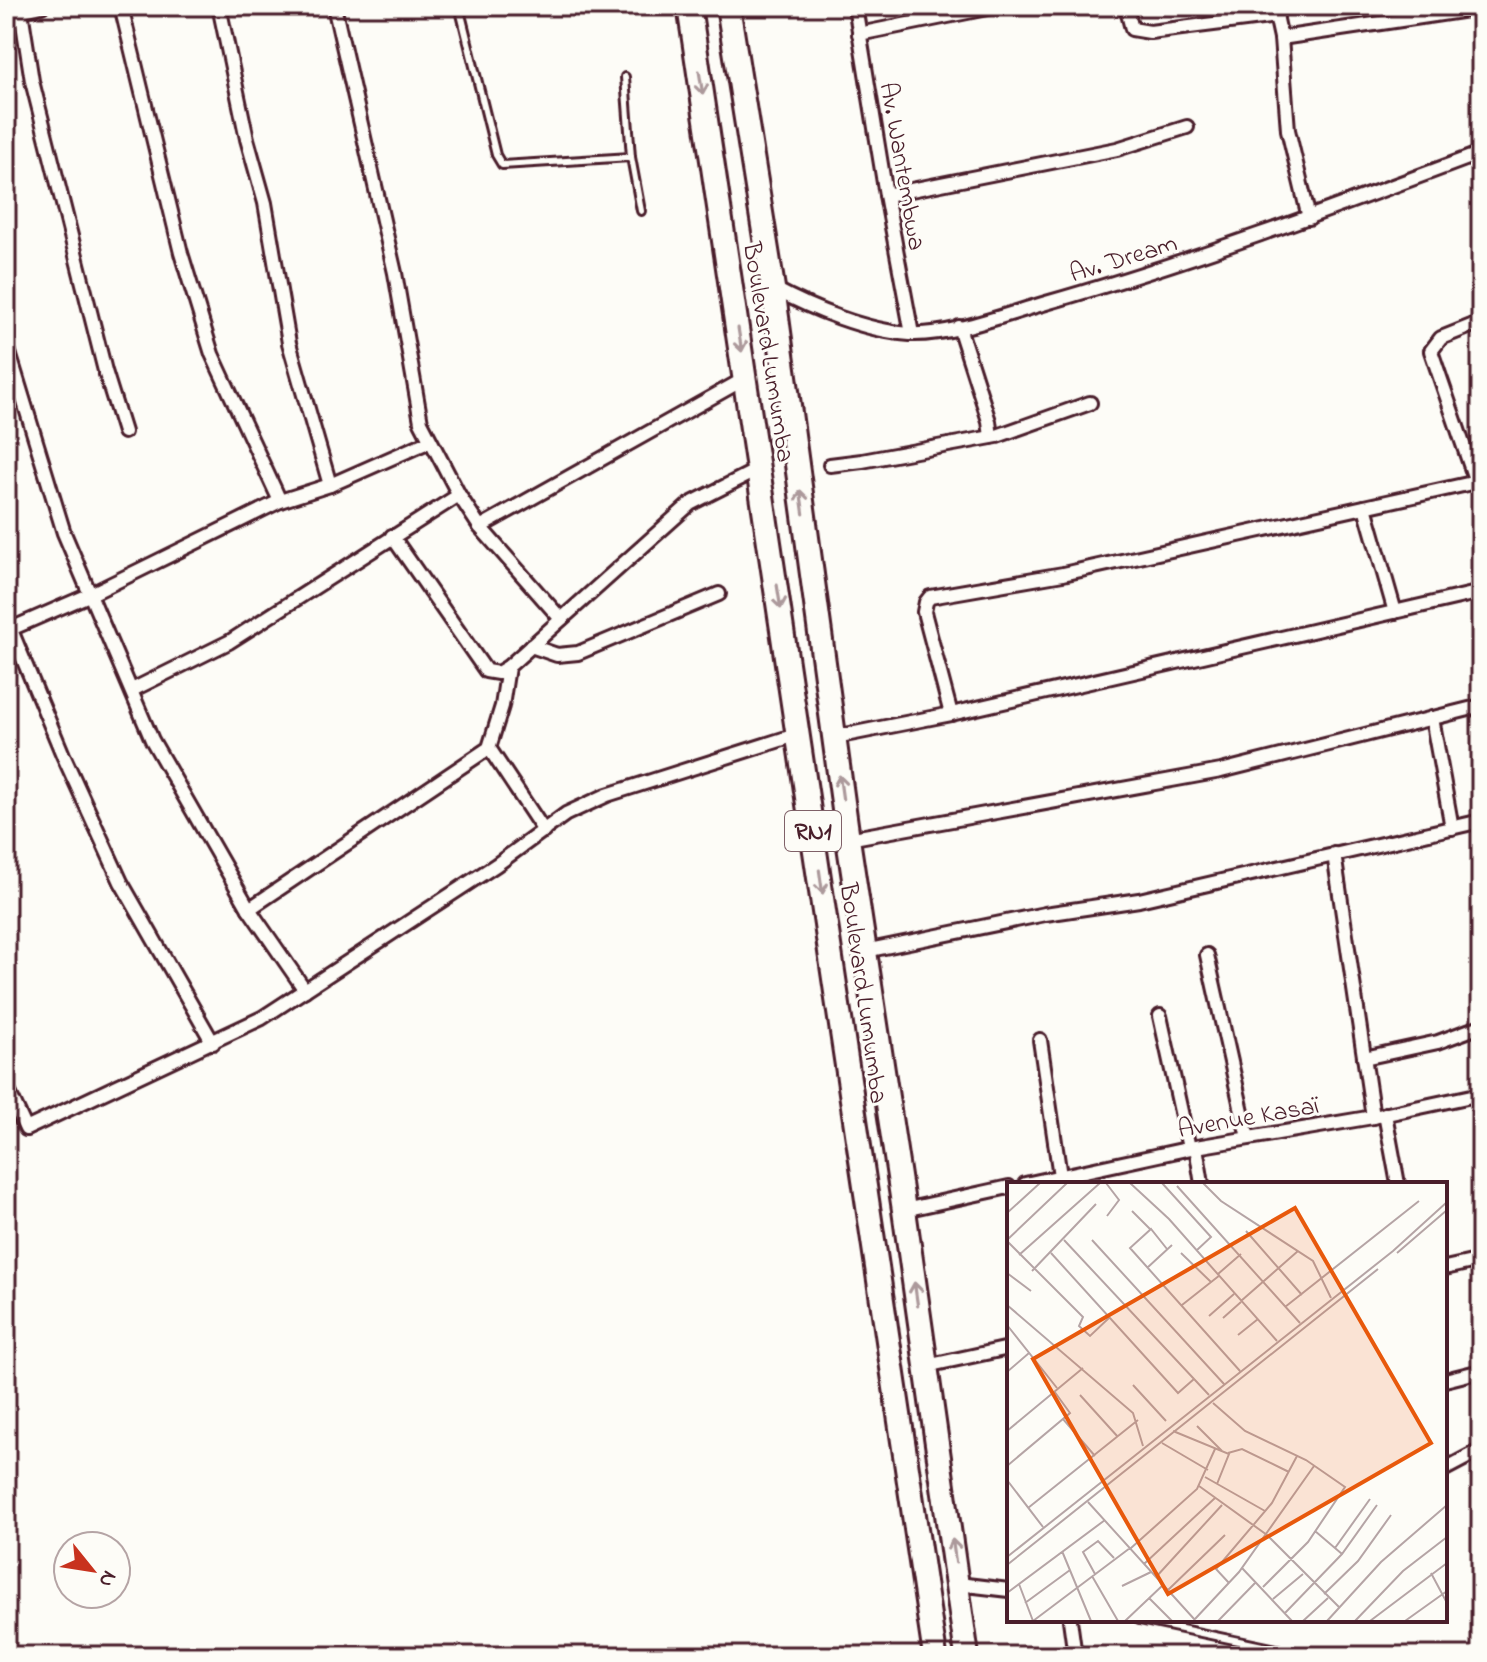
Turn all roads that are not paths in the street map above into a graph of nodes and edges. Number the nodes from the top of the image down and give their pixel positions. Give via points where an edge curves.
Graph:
1 (42, 6) edge
2 (121, 6) edge
3 (219, 6) edge
4 (334, 6) edge
5 (459, 6) edge
6 (689, 6) edge
7 (728, 6) edge
8 (855, 6) edge
9 (997, 6) edge
10 (1126, 6) edge
11 (1481, 8) edge
12 (21, 11) junction
13 (1276, 11) edge
14 (6, 14) edge
15 (859, 34) junction
16 (1281, 38) junction
17 (625, 77) dead end
18 (1187, 127) dead end
19 (1481, 153) edge
20 (631, 157) junction
21 (886, 195) junction
22 (641, 211) dead end
23 (1309, 218) junction
24 (773, 288) junction
25 (1481, 322) edge
26 (959, 327) junction
27 (912, 334) junction
28 (6, 343) edge
29 (746, 378) junction
30 (1090, 403) dead end
31 (124, 432) dead end
32 (991, 437) junction
33 (430, 441) junction
34 (830, 465) dead end
35 (759, 469) junction
36 (1478, 481) edge
37 (330, 485) junction
38 (459, 495) junction
39 (280, 501) junction
40 (1365, 507) junction
41 (480, 527) junction
42 (392, 536) junction
43 (1481, 592) edge
44 (719, 594) dead end
45 (89, 595) junction
46 (1395, 612) junction
47 (561, 619) junction
48 (8, 626) edge
49 (531, 646) junction
50 (508, 667) junction
51 (132, 690) junction
52 (1481, 706) edge
53 (951, 714) junction
54 (1432, 718) junction
55 (799, 734) junction
56 (835, 737) junction
57 (489, 748) junction
58 (1481, 821) edge
59 (1452, 828) junction
60 (544, 831) junction
61 (848, 839) junction
62 (1334, 854) junction
63 (249, 909) junction
64 (865, 951) junction
65 (1207, 955) dead end
66 (305, 990) junction
67 (1160, 1016) dead end
68 (1481, 1026) edge
69 (1040, 1040) dead end
70 (213, 1043) junction
71 (1364, 1058) junction
72 (6, 1086) edge
73 (1481, 1094) edge
74 (1379, 1116) junction
75 (1248, 1138) junction
76 (1192, 1148) junction
77 (1060, 1176) junction
78 (1034, 1182) edge
79 (1201, 1182) edge
80 (1397, 1182) edge
81 (1007, 1187) edge
82 (904, 1210) junction
83 (1481, 1260) edge
84 (1447, 1268) edge
85 (1007, 1348) edge
86 (926, 1366) junction
87 (1481, 1371) edge
88 (1447, 1380) edge
89 (1481, 1450) edge
90 (1447, 1468) edge
91 (958, 1584) junction
92 (1007, 1590) edge
93 (1070, 1622) edge
94 (1148, 1622) edge
95 (935, 1656) edge
96 (967, 1656) edge
97 (1075, 1656) edge
98 (1310, 1656) edge

1 - 12 street
2 - 39 street via 208,342
3 - 37 street via 265,203 289,343
4 - 33 street via 395,273 417,409
5 - 20 lane via 502,165
6 -> 29 highway, Boulevard Lumumba / RN1
7 - 24 highway, Boulevard Lumumba / RN1
8 - 15 street, Av. Wantembwa
9 - 15 street
10 - 13 street via 1132,29 1150,32
11 - 16 street
12 - 14 street
12 - 31 street via 39,112
13 - 16 street
15 - 21 street, Av. Wantembwa
16 - 23 street via 1288,130
17 - 20 lane
18 - 21 street via 1117,149
19 - 23 street, Av. Dream
20 - 22 lane
21 - 27 street, Av. Wantembwa
23 - 26 street, Av. Dream via 1145,275
24 - 27 street, Av. Dream via 823,311
56 -> 24 highway, Boulevard Lumumba / RN1
25 - 36 street via 1441,338 1431,351
26 - 27 street, Av. Dream
26 - 32 street
28 - 45 street via 64,533
29 - 35 highway, Boulevard Lumumba / RN1
29 - 41 street
30 - 32 street
32 - 34 street
33 - 37 street
33 - 38 street
35 - 47 street via 690,504
35 -> 55 highway, Boulevard Lumumba / RN1
36 - 40 street
37 - 39 street
38 - 41 street
38 - 42 street
39 - 45 street
40 - 46 street
40 - 53 street via 1063,574 930,597 924,612
41 - 47 street
42 - 50 street via 486,671 498,673
42 - 51 street via 229,642
43 - 46 street
44 - 49 street via 578,653 557,655
45 - 48 street
45 - 51 street
46 - 53 street
47 - 49 street
48 - 70 street via 121,882
49 - 50 street
50 - 57 street
51 - 63 street via 158,752
52 - 54 street
53 - 56 street
54 - 59 street
54 - 61 street via 1221,771
55 - 60 street via 607,795
55 -> 95 highway, Boulevard Lumumba / RN1
61 -> 56 highway, Boulevard Lumumba / RN1
57 - 60 street
57 - 63 street
58 - 59 street
59 - 62 street
60 - 66 street
61 - 64 highway, Boulevard Lumumba / RN1
62 - 64 street via 1139,900
62 - 71 street
63 - 66 street
64 - 82 highway, Boulevard Lumumba / RN1
65 - 75 street
66 - 70 street
67 - 76 street
68 - 71 street via 1438,1042
69 - 77 street
70 - 72 street via 26,1129
71 - 74 street
73 - 74 street, Avenue Kasaï
74 - 75 street, Avenue Kasaï
74 - 80 street
75 - 76 street, Avenue Kasaï
76 - 77 street, Avenue Kasaï
76 - 79 street
77 - 78 street, Avenue Kasaï
81 - 82 street
86 -> 82 highway, Boulevard Lumumba / RN1
83 - 84 street
85 - 86 street
91 -> 86 highway, Boulevard Lumumba / RN1
87 - 88 street
89 - 90 street
91 - 92 street
91 - 96 highway, Boulevard Lumumba / RN1
93 - 97 street
94 - 98 lane

